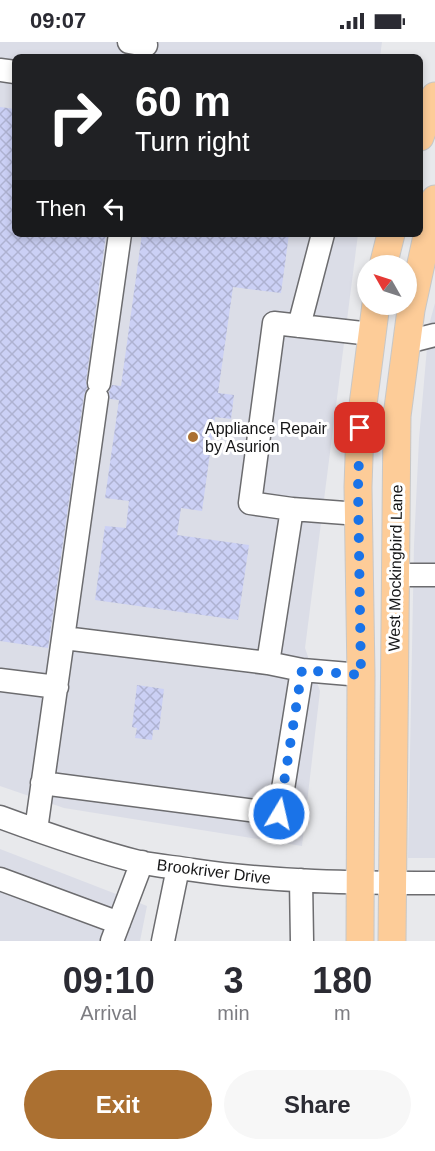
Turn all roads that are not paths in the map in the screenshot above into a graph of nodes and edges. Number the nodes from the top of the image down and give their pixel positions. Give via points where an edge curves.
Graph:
1 (435, 96) edge
2 (423, 128) edge
3 (435, 199) edge
4 (120, 237) edge
5 (322, 237) edge
6 (390, 237) edge
7 (386, 255) edge
8 (429, 266) edge
9 (374, 315) edge
10 (299, 326) junction
11 (371, 334) junction
12 (435, 335) edge
13 (407, 342) junction
14 (292, 509) junction
15 (359, 514) junction
16 (395, 575) junction
17 (435, 575) edge
18 (64, 638) junction
19 (268, 663) junction
20 (302, 670) junction
21 (361, 675) junction
22 (0, 680) edge
23 (57, 687) junction
24 (42, 783) junction
25 (0, 817) edge
26 (36, 830) junction
27 (142, 862) junction
28 (178, 868) junction
29 (0, 879) edge
30 (301, 880) junction
31 (360, 882) junction
32 (392, 883) junction
33 (435, 883) edge
34 (116, 932) edge
35 (163, 941) edge
36 (302, 941) edge
37 (360, 941) edge
38 (392, 941) edge

1 - 2 main road
3 - 8 main road, West Mockingbird Lane
4 - 18 street
5 - 10 street
6 - 7 main road
8 - 13 main road, West Mockingbird Lane via 411,310
9 - 11 main road, West Mockingbird Lane
10 - 11 street
10 - 14 street via 274,323 250,503
11 - 15 main road, West Mockingbird Lane via 360,428
12 - 13 street
13 - 16 main road, West Mockingbird Lane via 397,416
14 - 15 street
14 - 19 street
15 - 21 main road, West Mockingbird Lane
16 - 17 street
16 - 32 main road, West Mockingbird Lane
18 - 19 street
18 - 23 street
19 - 20 street
20 - 21 street
20 - 24 street via 279,814
21 - 31 main road, West Mockingbird Lane
22 - 23 street
23 - 24 street
24 - 26 street
25 - 26 street, Brookriver Drive
26 - 27 street, Brookriver Drive
27 - 28 street, Brookriver Drive
27 - 34 street
28 - 30 street, Brookriver Drive
28 - 35 street
29 - 34 street
30 - 31 street, Brookriver Drive
30 - 36 street
31 - 32 street, Brookriver Drive
31 - 37 main road, West Mockingbird Lane
32 - 33 street, Brookriver Drive
32 - 38 main road, West Mockingbird Lane

